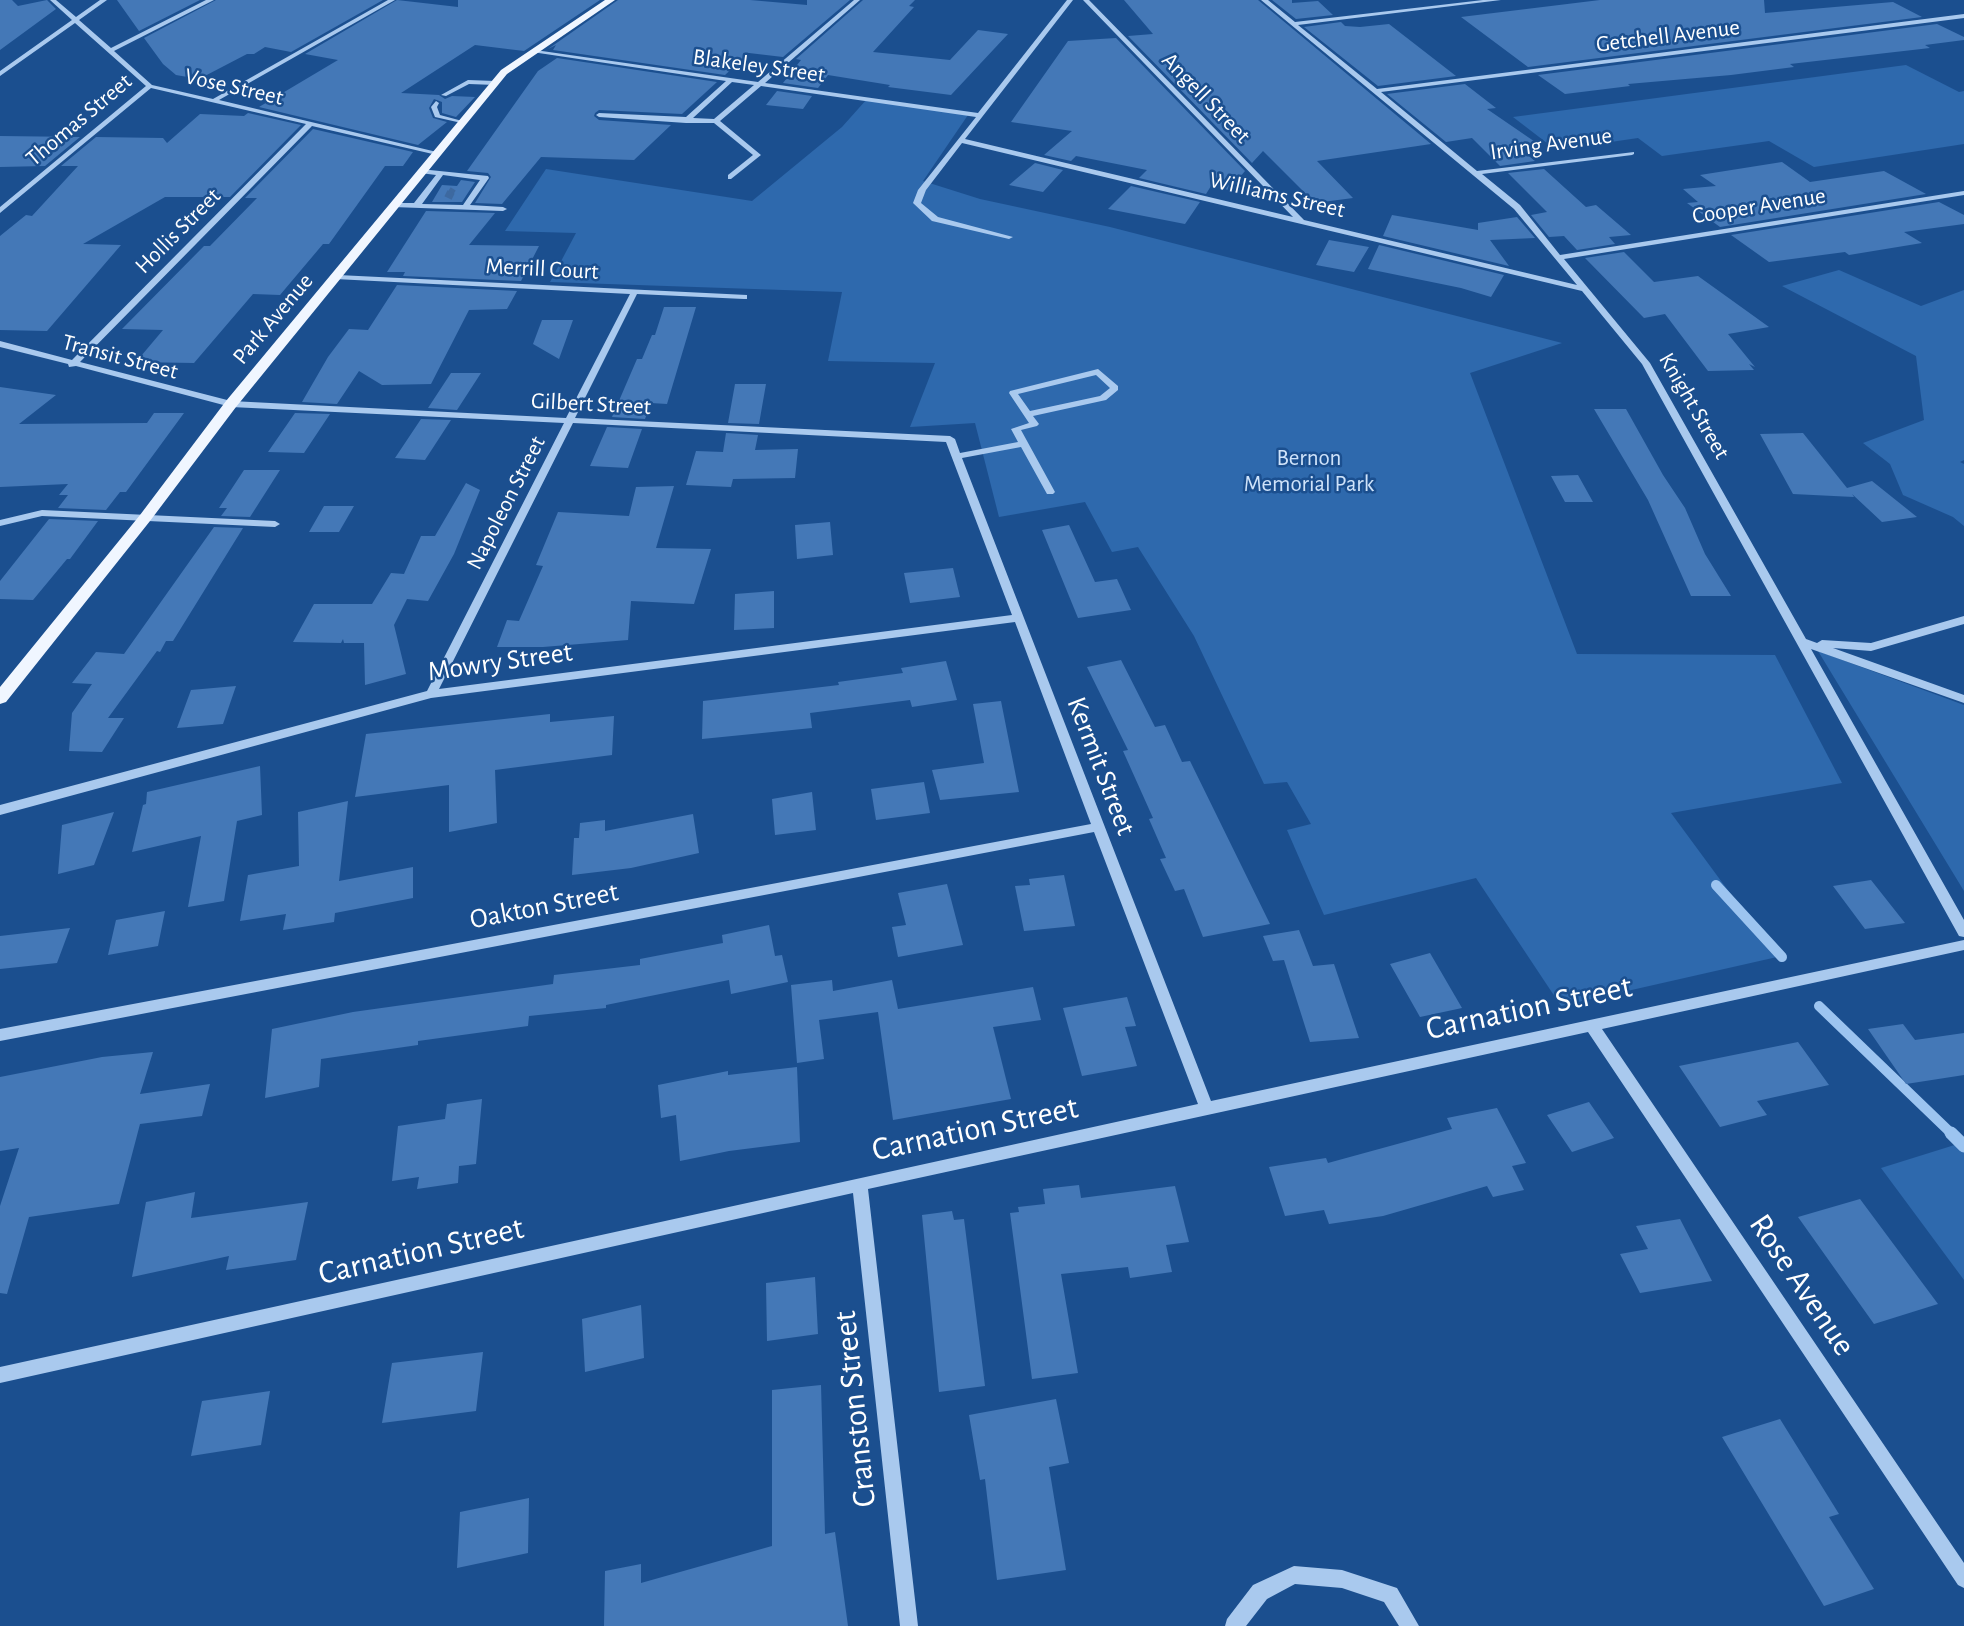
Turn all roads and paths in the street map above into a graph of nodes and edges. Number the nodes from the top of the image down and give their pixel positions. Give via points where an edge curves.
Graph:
1 (53, 0) edge
2 (104, 0) edge
3 (211, 0) edge
4 (391, 0) edge
5 (611, 0) edge
6 (858, 0) edge
7 (1070, 0) edge
8 (1087, 0) edge
9 (1264, 0) edge
10 (1497, 0) edge
11 (1964, 16) edge
12 (74, 21) junction
13 (1293, 24) junction
14 (111, 50) junction
15 (535, 52) junction
16 (0, 74) edge
17 (732, 79) junction
18 (495, 83) junction
19 (763, 83) junction
20 (150, 86) junction
21 (1376, 91) junction
22 (444, 95) dead end
23 (215, 100) junction
24 (436, 103) dead end
25 (599, 115) dead end
26 (978, 115) junction
27 (686, 121) junction
28 (716, 121) junction
29 (311, 123) junction
30 (464, 123) junction
31 (960, 140) junction
32 (437, 153) junction
33 (1632, 153) dead end
34 (423, 171) junction
35 (441, 173) junction
36 (1476, 173) junction
37 (462, 175) junction
38 (731, 177) dead end
39 (455, 186) tunnel mouth
40 (1964, 193) edge
41 (448, 198) tunnel mouth
42 (396, 205) junction
43 (416, 205) junction
44 (442, 206) junction
45 (465, 207) junction
46 (503, 209) dead end
47 (0, 211) edge
48 (1300, 220) junction
49 (1009, 237) dead end
50 (1560, 257) junction
51 (338, 277) junction
52 (1585, 289) junction
53 (634, 293) junction
54 (744, 297) dead end
55 (0, 344) edge
56 (72, 365) junction
57 (231, 404) junction
58 (1028, 414) junction
59 (568, 423) junction
60 (950, 439) joint
61 (1024, 444) junction
62 (957, 456) junction
63 (1050, 492) dead end
64 (145, 517) junction
65 (0, 523) edge
66 (275, 524) dead end
67 (1018, 618) junction
68 (1964, 620) edge
69 (1804, 642) junction
70 (431, 694) junction
71 (0, 698) edge
72 (1964, 699) edge
73 (0, 810) edge
74 (1098, 827) junction
75 (1964, 932) edge
76 (1964, 945) edge
77 (1591, 1025) junction
78 (0, 1034) edge
79 (1207, 1110) junction
80 (860, 1185) junction
81 (0, 1375) edge
82 (1964, 1579) edge
83 (909, 1626) edge
84 (1234, 1626) edge
85 (1410, 1626) edge

1 - 12 street, Vose Street
2 - 12 street
3 - 14 street
4 - 23 street
5 - 15 main road, Park Avenue
6 - 19 street
7 - 26 street
8 - 48 street, Angell Street
9 - 13 street, Knight Street
10 - 13 street
11 - 21 street, Getchell Avenue
12 - 14 street, Vose Street
12 - 16 street
13 - 21 street, Knight Street
14 - 20 street, Vose Street
15 - 17 street, Blakeley Street
15 - 18 main road, Park Avenue
17 - 19 street, Blakeley Street
17 - 27 street
18 - 22 street via 468,82
18 - 30 main road, Park Avenue
19 - 26 street, Blakeley Street
19 - 28 street
20 - 23 street, Vose Street
20 - 47 street, Thomas Street
21 - 36 street, Knight Street
23 - 29 street, Vose Street
24 - 30 street via 437,116
25 - 27 street
26 - 31 street
27 - 28 street
28 - 38 street via 757,156
29 - 32 street, Vose Street
29 - 56 street, Hollis Street
30 - 32 main road, Park Avenue
31 - 48 street, Williams Street
31 - 49 street via 917,203 935,219
32 - 34 main road, Park Avenue
33 - 36 street, Irving Avenue
34 - 35 street
34 - 42 main road, Park Avenue
35 - 37 street
35 - 43 street
36 - 50 street, Knight Street via 1517,208
37 - 39 street
37 - 45 street via 485,178
40 - 50 street, Cooper Avenue
41 - 44 street
42 - 43 street
42 - 51 main road, Park Avenue
43 - 44 street
44 - 45 street
45 - 46 street
48 - 52 street, Williams Street
50 - 52 street, Knight Street
51 - 53 street, Merrill Court
51 - 57 main road, Park Avenue
52 - 69 street, Knight Street via 1646,363
53 - 54 street, Merrill Court
53 - 59 street, Napoleon Street
55 - 56 street, Transit Street
56 - 57 street, Transit Street
57 - 59 street, Gilbert Street
57 - 64 main road, Park Avenue
58 - 58 street via 1013,393 1098,372 1115,388 1103,398
58 - 61 street via 1034,424 1016,429
59 - 60 street, Gilbert Street
59 - 70 street, Napoleon Street
60 - 62 street, Kermit Street
61 - 62 street
61 - 63 street
62 - 67 street, Kermit Street
64 - 65 street via 42,513
64 - 66 street
64 - 71 main road, Park Avenue
67 - 70 street, Mowry Street
67 - 74 street, Kermit Street
68 - 69 street via 1871,647
69 - 72 street
69 - 75 street, Knight Street
70 - 73 street, Mowry Street
74 - 78 street, Oakton Street
74 - 79 street, Kermit Street
76 - 77 street, Carnation Street
77 - 79 street, Carnation Street
77 - 82 street, Rose Avenue
79 - 80 street, Carnation Street
80 - 81 street, Carnation Street
80 - 83 street, Cranston Street
84 - 85 street via 1260,1592 1294,1575 1342,1579 1390,1595

